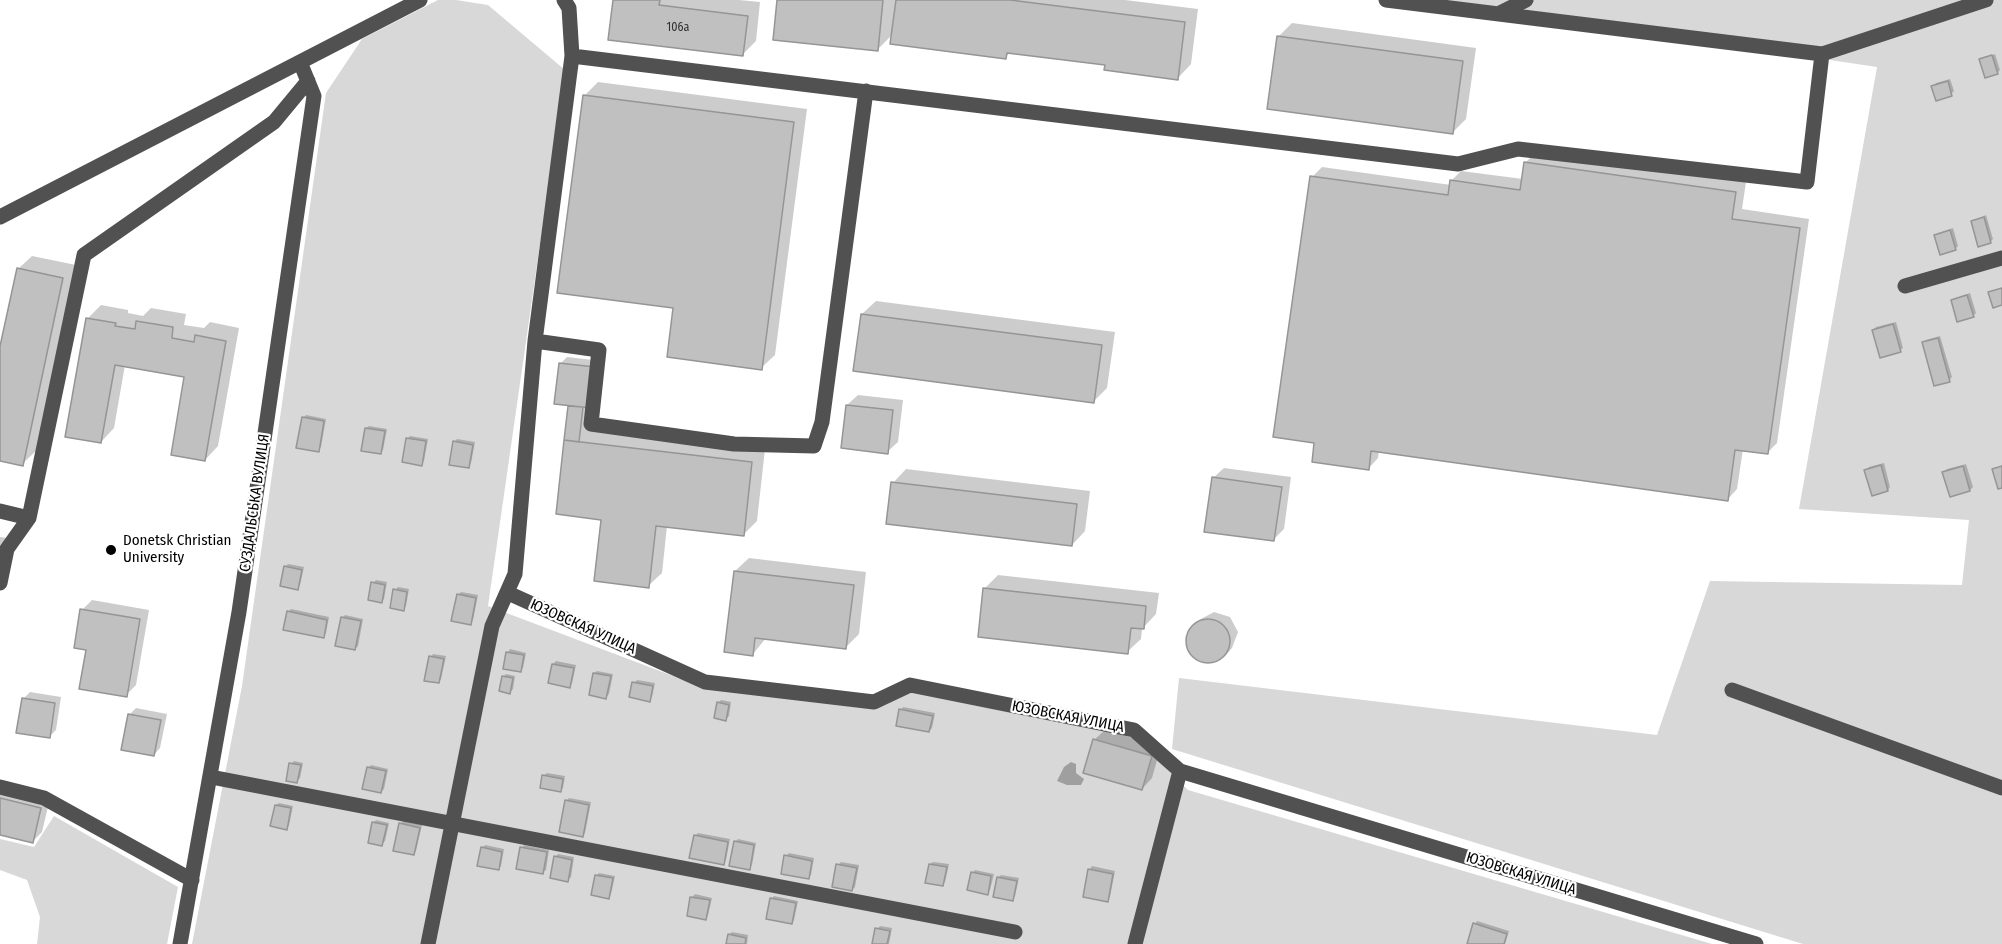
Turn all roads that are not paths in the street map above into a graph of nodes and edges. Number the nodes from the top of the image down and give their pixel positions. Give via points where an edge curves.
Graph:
1 (420, 0) edge
2 (564, 0) edge
3 (1386, 0) edge
4 (1526, 0) edge
5 (1986, 0) edge
6 (1498, 14) junction
7 (1822, 54) junction
8 (572, 56) junction
9 (300, 62) junction
10 (308, 81) junction
11 (866, 91) junction
12 (0, 217) edge
13 (2002, 258) edge
14 (1905, 286) dead end
15 (535, 341) junction
16 (0, 511) edge
17 (29, 518) junction
18 (0, 583) edge
19 (508, 593) junction
20 (1732, 690) dead end
21 (1180, 771) junction
22 (211, 777) junction
23 (0, 787) edge
24 (2002, 788) edge
25 (452, 824) junction
26 (192, 880) junction
27 (1015, 932) dead end
28 (180, 944) edge
29 (428, 944) edge
30 (1135, 944) edge
31 (1753, 944) edge

1 - 9 street
2 - 8 street via 569,8
3 - 6 street
4 - 6 street
5 - 7 street
6 - 7 street
7 - 11 street via 1807,182 1518,150 1458,165
8 - 11 street
8 - 15 street
9 - 10 street, СУЗДАЛЬСЬКА ВУЛИЦЯ
9 - 12 street
10 - 17 street via 274,123 84,255
10 - 22 street, СУЗДАЛЬСЬКА ВУЛИЦЯ via 314,96 239,612
11 - 15 street via 822,422 814,446 734,444 591,424 599,350
13 - 14 street
15 - 19 street via 515,574
16 - 17 street
17 - 18 street via 7,549
19 - 21 street, ЮЗОВСКАЯ УЛИЦА via 705,682 874,702 910,685 1134,730
19 - 25 street via 492,626
20 - 24 street
21 - 30 street
21 - 31 street, ЮЗОВСКАЯ УЛИЦА
22 - 25 street
22 - 26 street, СУЗДАЛЬСЬКА ВУЛИЦЯ
23 - 26 street via 45,798
25 - 27 street
25 - 29 street
26 - 28 street, СУЗДАЛЬСЬКА ВУЛИЦЯ

